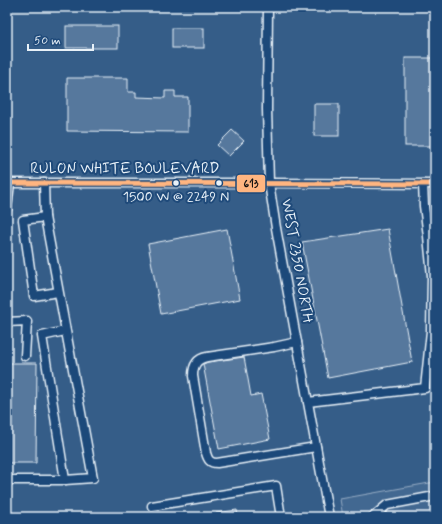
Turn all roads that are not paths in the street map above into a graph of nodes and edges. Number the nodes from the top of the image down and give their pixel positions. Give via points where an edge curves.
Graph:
1 (268, 7) edge
2 (9, 183) edge
3 (44, 183) junction
4 (269, 183) junction
5 (423, 184) junction
6 (435, 184) edge
7 (7, 209) edge
8 (45, 217) junction
9 (432, 236) edge
10 (58, 292) junction
11 (7, 322) edge
12 (65, 331) junction
13 (297, 342) junction
14 (25, 356) dead end
15 (308, 402) junction
16 (316, 447) junction
17 (7, 480) edge
18 (65, 480) junction
19 (435, 496) edge
20 (152, 506) dead end
21 (281, 517) edge
22 (329, 517) edge
23 (373, 517) edge

1 - 4 street, WEST 2350 NORTH
2 - 3 street, RULON WHITE BOULEVARD
2 - 7 street
3 - 4 street, RULON WHITE BOULEVARD
3 - 8 street
4 - 5 street, RULON WHITE BOULEVARD
4 - 13 street, WEST 2350 NORTH
5 - 6 street, RULON WHITE BOULEVARD
5 - 9 street via 424,206
8 - 10 street
8 - 10 street via 23,220 34,296
9 - 15 street via 431,331 425,388
10 - 12 street
11 - 14 street via 27,322
12 - 18 street via 42,336
12 - 18 street via 93,478
13 - 15 street, WEST 2350 NORTH
13 - 16 street via 207,356 198,360 193,376 206,453 209,461 218,463
15 - 16 street, WEST 2350 NORTH
16 - 22 street, WEST 2350 NORTH
17 - 18 street
19 - 23 street via 387,505
20 - 21 street via 276,486

